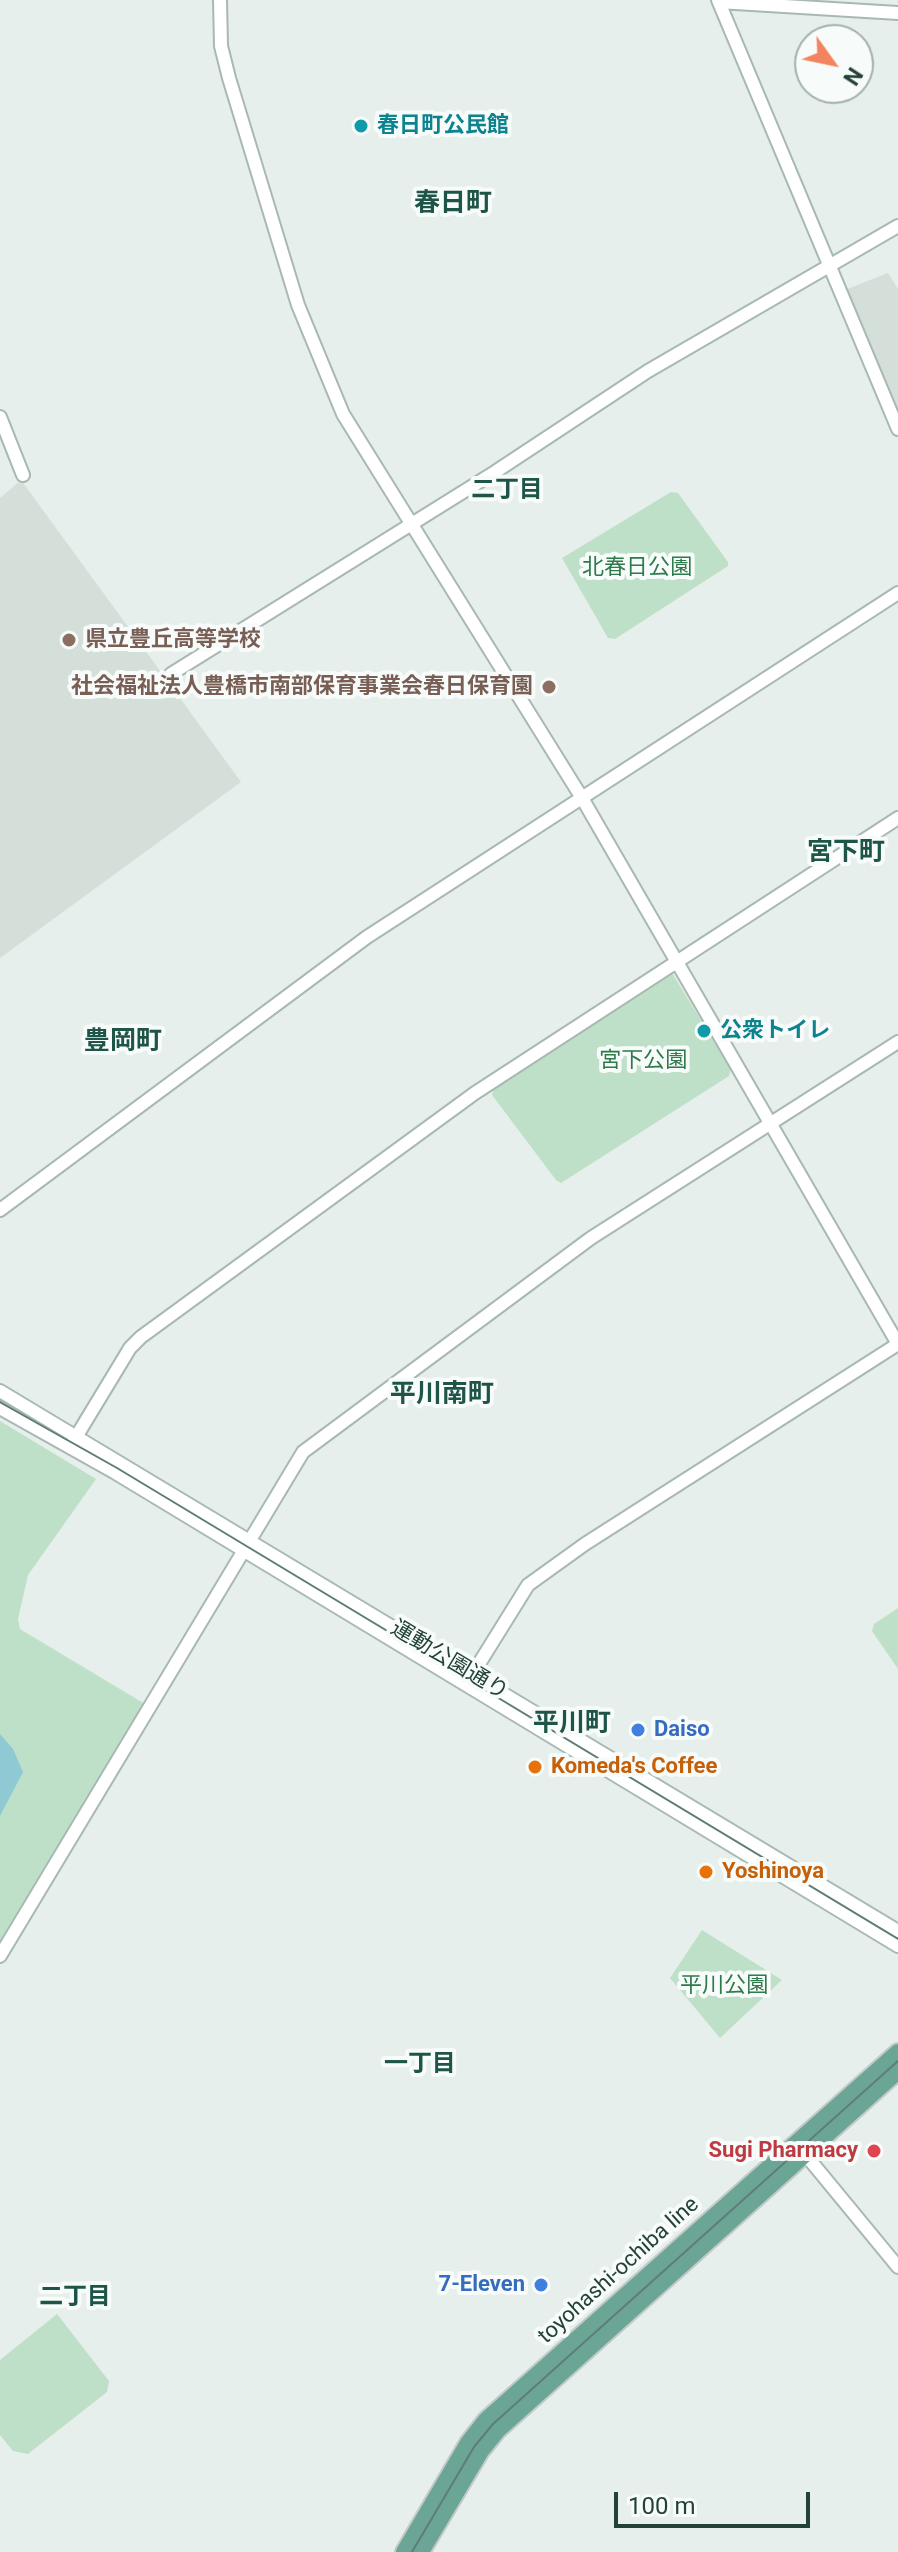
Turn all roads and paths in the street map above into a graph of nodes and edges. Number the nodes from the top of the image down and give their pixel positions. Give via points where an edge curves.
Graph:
1 (220, 0) edge
2 (718, 1) edge
3 (898, 13) edge
4 (898, 226) edge
5 (829, 266) junction
6 (0, 417) edge
7 (898, 429) edge
8 (23, 475) dead end
9 (411, 523) junction
10 (898, 593) edge
11 (171, 674) dead end
12 (582, 798) junction
13 (898, 818) edge
14 (676, 961) junction
15 (898, 1042) edge
16 (770, 1123) junction
17 (0, 1210) edge
18 (898, 1344) edge
19 (0, 1391) edge
20 (0, 1408) edge
21 (73, 1442) junction
22 (246, 1546) junction
23 (472, 1675) junction
24 (898, 1931) edge
25 (898, 1946) edge
26 (0, 1956) edge
27 (898, 2052) edge
28 (898, 2071) edge
29 (800, 2148) junction
30 (898, 2267) edge
31 (404, 2552) edge
32 (421, 2552) edge

1 - 9 street via 221,46 229,78 298,305 343,414
2 - 3 street
2 - 5 street
4 - 5 street
5 - 7 street
5 - 9 street via 648,371
6 - 8 street
9 - 11 street
9 - 12 street
10 - 12 street
12 - 14 street
12 - 17 street via 367,937
13 - 14 street
14 - 16 street
14 - 21 street via 475,1093 141,1337
15 - 16 street
16 - 18 street
16 - 22 street via 591,1238 303,1452
18 - 23 street via 528,1585
19 - 21 street, 運動公園通り
20 - 21 street, 運動公園通り
21 - 22 street, 運動公園通り
22 - 23 street, 運動公園通り
22 - 25 street, 運動公園通り
22 - 26 street
23 - 24 street, 運動公園通り
27 - 29 main road, toyohashi-ochiba line
28 - 29 main road, toyohashi-ochiba line
29 - 30 street
29 - 31 main road, toyohashi-ochiba line via 486,2420
29 - 32 main road, toyohashi-ochiba line via 498,2430

